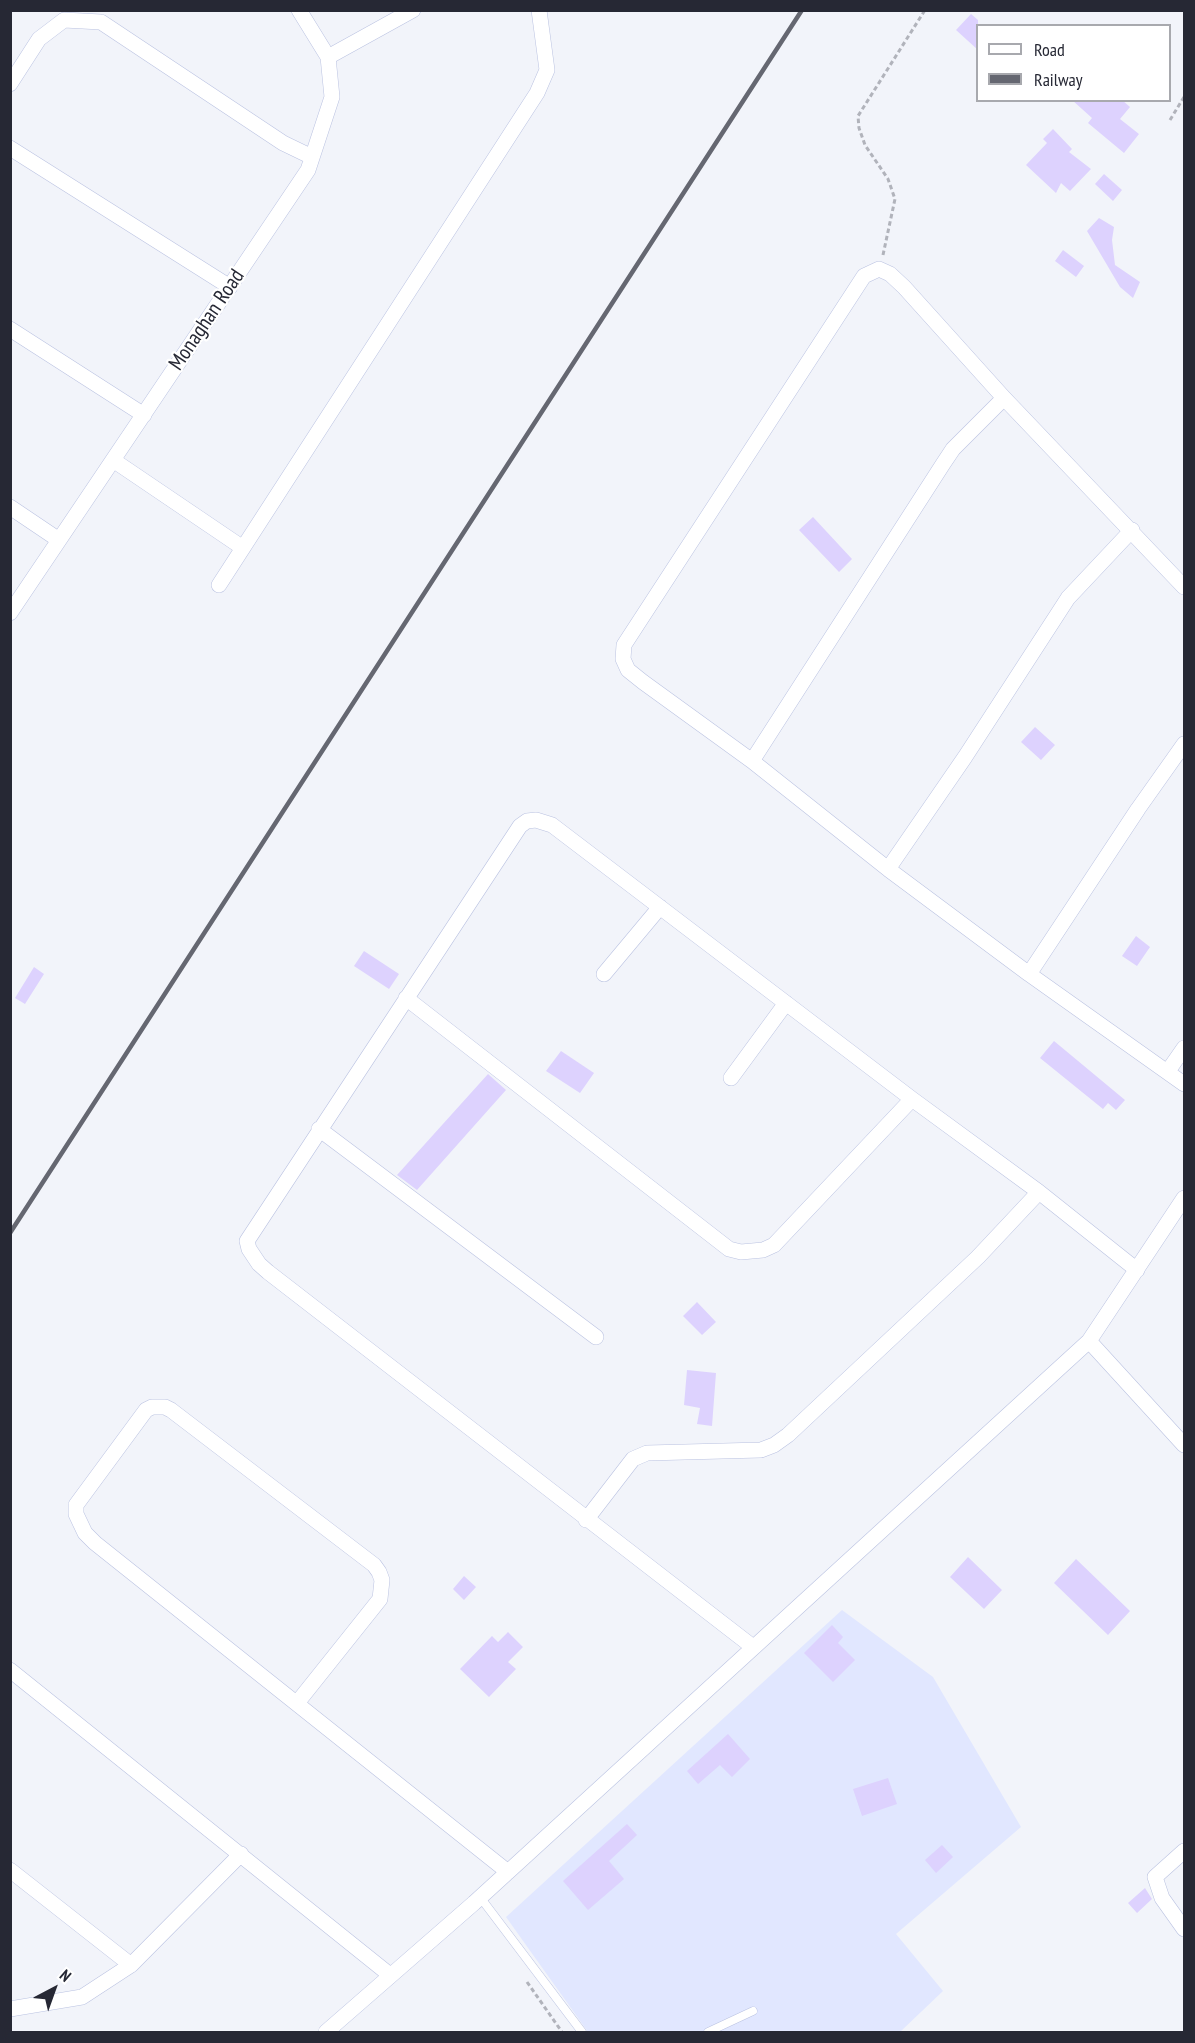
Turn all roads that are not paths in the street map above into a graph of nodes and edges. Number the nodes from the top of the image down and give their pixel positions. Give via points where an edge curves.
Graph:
1 (298, 10) edge
2 (413, 10) edge
3 (539, 10) edge
4 (327, 57) junction
5 (10, 84) edge
6 (10, 148) edge
7 (312, 157) junction
8 (230, 287) junction
9 (10, 329) edge
10 (1004, 398) junction
11 (144, 415) junction
12 (113, 460) junction
13 (10, 507) edge
14 (1132, 530) junction
15 (59, 540) junction
16 (243, 548) junction
17 (219, 585) dead end
18 (1185, 587) edge
19 (10, 613) edge
20 (1185, 744) edge
21 (752, 761) junction
22 (888, 869) junction
23 (660, 907) junction
24 (604, 974) dead end
25 (1029, 974) junction
26 (406, 998) junction
27 (786, 1003) junction
28 (1185, 1048) edge
29 (1168, 1071) junction
30 (731, 1078) dead end
31 (1185, 1084) edge
32 (912, 1099) junction
33 (319, 1129) junction
34 (1039, 1192) junction
35 (1185, 1198) edge
36 (1137, 1270) junction
37 (596, 1337) dead end
38 (1089, 1341) junction
39 (1185, 1445) edge
40 (586, 1520) junction
41 (753, 1647) junction
42 (10, 1670) edge
43 (297, 1703) junction
44 (1185, 1851) edge
45 (241, 1854) junction
46 (10, 1870) edge
47 (508, 1872) junction
48 (480, 1897) junction
49 (1185, 1929) edge
50 (131, 1965) junction
51 (390, 1975) junction
52 (10, 2009) edge
53 (753, 2011) dead end
54 (326, 2032) edge
55 (582, 2032) edge
56 (708, 2032) edge

1 - 4 street, Monaghan Road
2 - 4 street
3 - 16 street via 547,70 537,93
4 - 7 street, Monaghan Road via 332,97
5 - 7 street via 39,39 64,20 101,22 283,143
6 - 8 street
7 - 8 street, Monaghan Road via 308,170
8 - 11 street, Monaghan Road
9 - 11 street
10 - 14 street
10 - 21 street via 953,449
10 - 21 street via 904,286 879,269 864,276 624,645 623,659 628,670
11 - 12 street, Monaghan Road
12 - 15 street, Monaghan Road
12 - 16 street
13 - 15 street
14 - 18 street
14 - 22 street via 1068,598
15 - 19 street, Monaghan Road
16 - 17 street
20 - 25 street
21 - 22 street
22 - 25 street
23 - 24 street
23 - 26 street via 552,825 527,821
23 - 27 street
25 - 29 street
26 - 32 street via 729,1248 741,1252 774,1245
26 - 33 street
27 - 30 street
27 - 32 street
28 - 29 street
29 - 31 street
32 - 34 street
33 - 37 street
33 - 40 street via 247,1241 252,1256
34 - 36 street
34 - 40 street via 978,1257 788,1435 761,1450 647,1454 633,1459
35 - 36 street
36 - 38 street
38 - 39 street
38 - 41 street
40 - 41 street
41 - 47 street
42 - 45 street
43 - 43 street via 95,1543 80,1524 76,1505 146,1410 171,1410 374,1564 379,1572 380,1599
43 - 47 street
44 - 49 street via 1155,1877 1162,1899
45 - 50 street
45 - 51 street
46 - 50 street
47 - 48 street
48 - 51 street
48 - 55 lane
50 - 52 street via 82,1997
51 - 54 street
53 - 56 lane

